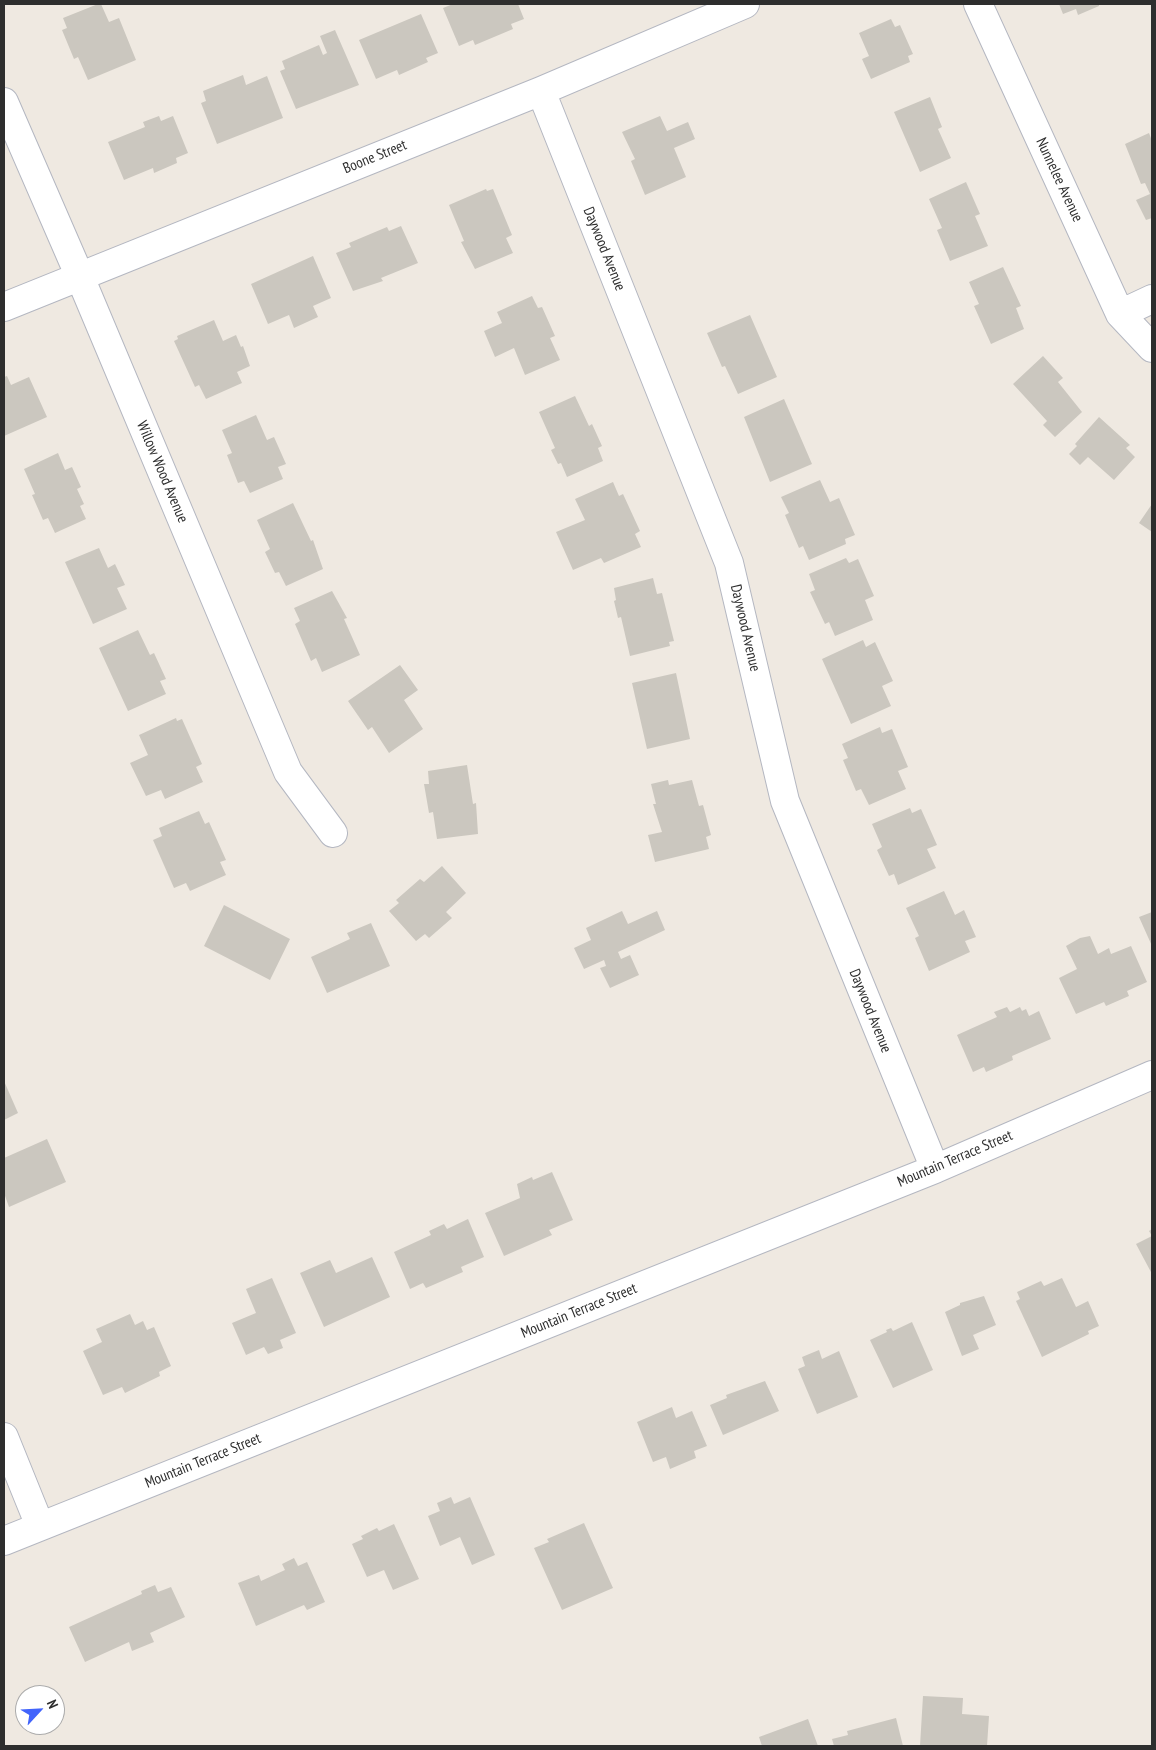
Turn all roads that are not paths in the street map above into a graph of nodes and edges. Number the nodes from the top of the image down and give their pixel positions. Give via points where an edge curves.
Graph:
1 (745, 4) edge
2 (978, 4) edge
3 (541, 91) junction
4 (4, 102) edge
5 (80, 277) junction
6 (1152, 299) edge
7 (4, 307) edge
8 (1120, 314) junction
9 (1152, 348) edge
10 (333, 834) dead end
11 (1152, 1075) edge
12 (934, 1169) junction
13 (4, 1437) edge
14 (40, 1526) junction
15 (4, 1541) edge

1 - 3 street, Boone Street
2 - 8 street, Nunnelee Avenue
3 - 5 street, Boone Street
3 - 12 street, Daywood Avenue via 729,563 785,801
4 - 5 street, Willow Wood Avenue
5 - 7 street, Boone Street
5 - 10 street, Willow Wood Avenue via 288,772
6 - 8 street
8 - 9 street, Nunnelee Avenue
11 - 12 street, Mountain Terrace Street
12 - 14 street, Mountain Terrace Street
13 - 14 street
14 - 15 street, Mountain Terrace Street

